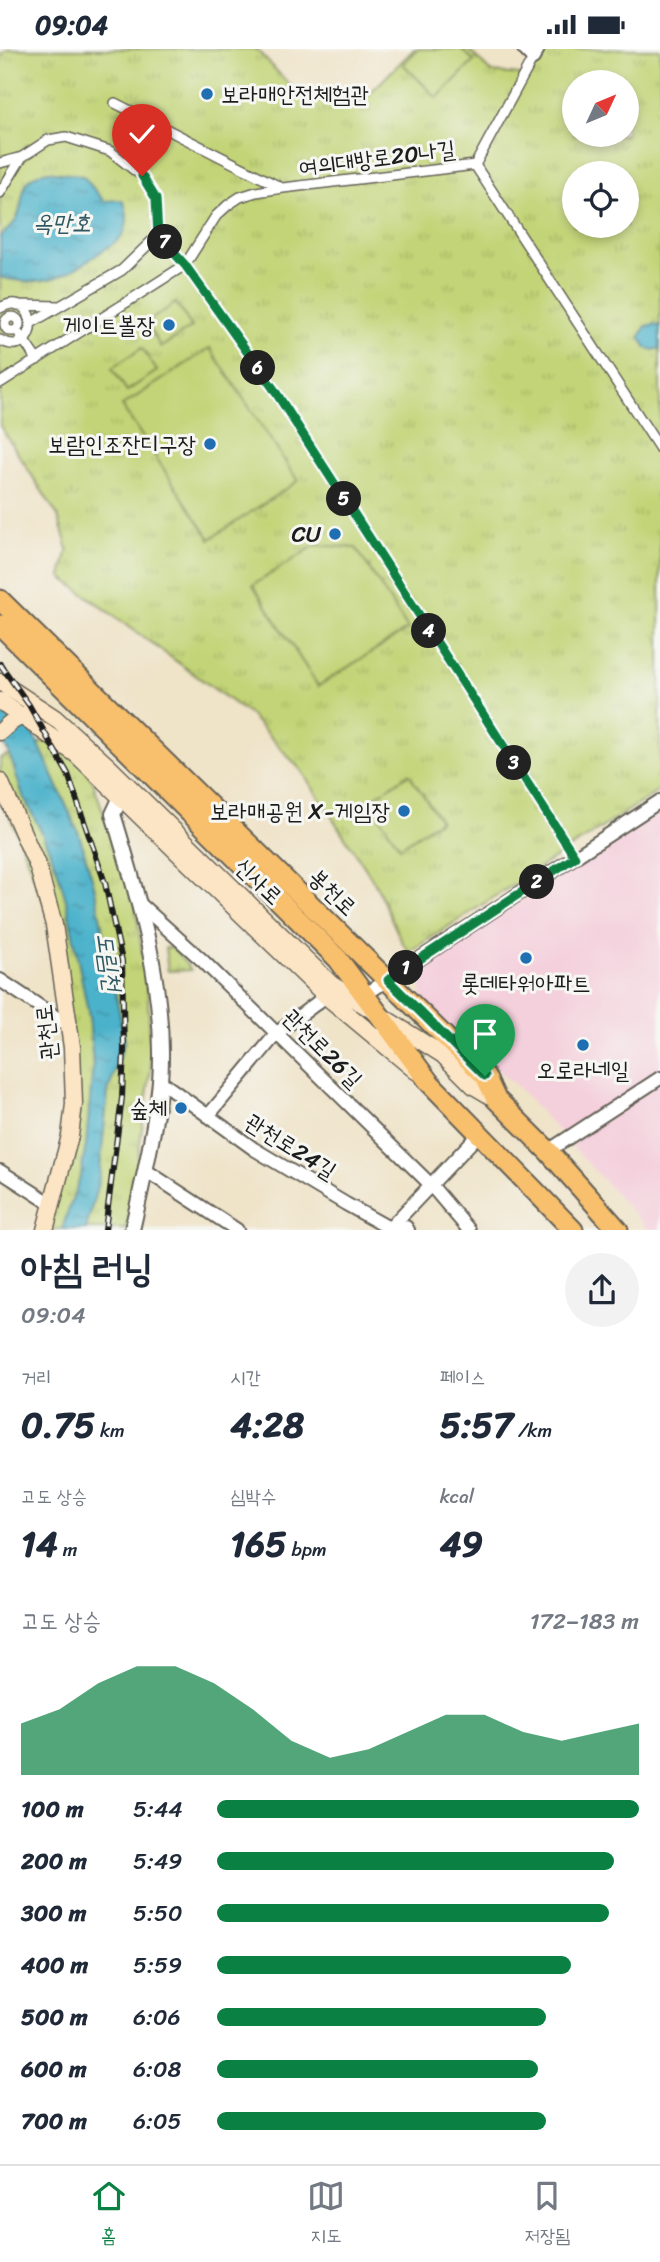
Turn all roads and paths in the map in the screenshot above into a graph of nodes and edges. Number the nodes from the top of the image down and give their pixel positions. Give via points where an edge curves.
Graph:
1 (532, 52) edge
2 (115, 103) dead end
3 (22, 157) junction
4 (0, 163) edge
5 (475, 165) junction
6 (283, 188) junction
7 (0, 193) edge
8 (158, 235) junction
9 (185, 265) junction
10 (16, 305) junction
11 (61, 306) junction
12 (0, 309) edge
13 (30, 321) junction
14 (10, 325) edge
15 (24, 340) junction
16 (5, 342) edge
17 (37, 360) junction
18 (0, 383) edge
19 (660, 449) edge
20 (0, 600) edge
21 (0, 625) edge
22 (0, 682) edge
23 (0, 701) edge
24 (23, 716) junction
25 (0, 732) edge
26 (105, 771) junction
27 (2, 788) edge
28 (121, 797) junction
29 (658, 807) edge
30 (575, 857) junction
31 (140, 904) junction
32 (0, 980) edge
33 (388, 980) junction
34 (326, 996) junction
35 (365, 1003) junction
36 (69, 1026) junction
37 (277, 1033) junction
38 (660, 1078) edge
39 (160, 1081) junction
40 (429, 1082) junction
41 (496, 1099) junction
42 (208, 1116) junction
43 (480, 1133) junction
44 (548, 1151) junction
45 (145, 1170) junction
46 (0, 1171) edge
47 (430, 1184) junction
48 (53, 1205) junction
49 (598, 1206) junction
50 (389, 1229) edge
51 (44, 1230) edge
52 (132, 1230) edge
53 (237, 1230) edge
54 (408, 1230) edge
55 (469, 1230) edge
56 (573, 1230) edge
57 (608, 1230) edge
58 (618, 1230) edge

1 - 5 street
2 - 6 street, 여의대방로20나길
3 - 4 street
3 - 7 street
3 - 8 street via 48,140 66,137 110,151 142,176 156,199
5 - 6 street, 여의대방로20나길
5 - 19 street
6 - 9 street, 여의대방로20나길 via 256,192 228,205
8 - 9 street
8 - 11 street via 121,270
9 - 17 street, 여의대방로20나길
9 - 30 street via 273,388
10 - 11 street
10 - 12 street
10 - 13 street
10 - 14 street
11 - 13 street
12 - 14 street
13 - 14 street
13 - 15 street
14 - 15 street
14 - 16 street
15 - 16 street
15 - 17 street
17 - 18 street, 여의대방로20나길
20 - 33 main road, 봉천로
21 - 35 main road, 봉천로 via 338,959
22 - 26 main road, 신사로 via 55,718
23 - 24 main road, 신사로
24 - 25 main road
24 - 26 main road, 신사로
26 - 28 main road, 신사로
26 - 35 main road, 신사로 via 331,984
27 - 36 main road, 관천로 via 38,867 54,925
28 - 31 street via 113,814
28 - 34 main road, 신사로
29 - 30 street
30 - 33 street
31 - 37 street, 관천로26길
31 - 39 street via 156,993
32 - 36 street
33 - 35 street
33 - 41 main road, 봉천로 via 485,1076
34 - 37 street
34 - 40 main road, 신사로
35 - 40 main road, 봉천로
35 - 41 main road, 신사로 via 443,1055 474,1086
36 - 48 main road, 관천로 via 74,1104
37 - 42 street
37 - 47 street, 관천로26길
38 - 44 street
39 - 42 street, 관천로24길
39 - 45 street
40 - 43 main road, 봉천로
41 - 44 main road, 봉천로
42 - 50 street, 관천로24길
43 - 47 street
43 - 56 main road, 봉천로
44 - 49 main road, 봉천로
45 - 52 street
45 - 53 street
46 - 48 street
47 - 50 street
47 - 55 street, 관천로26길
48 - 51 main road, 관천로
49 - 57 main road
49 - 58 main road, 봉천로
50 - 54 street, 관천로24길

